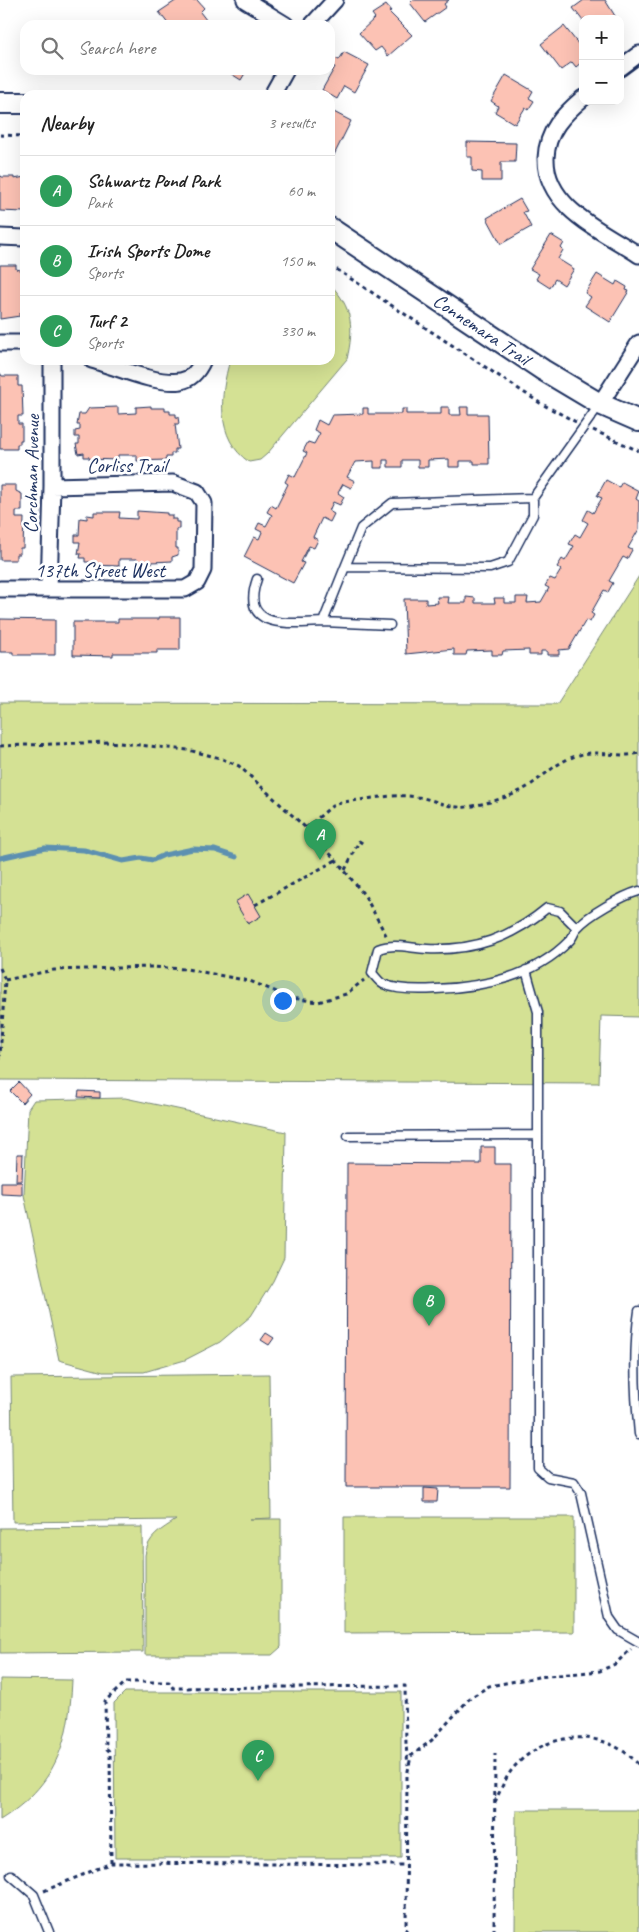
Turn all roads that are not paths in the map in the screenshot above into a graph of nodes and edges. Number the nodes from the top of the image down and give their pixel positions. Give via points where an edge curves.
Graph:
1 (245, 0) edge
2 (335, 0) edge
3 (278, 20) edge
4 (317, 20) edge
5 (639, 54) edge
6 (624, 65) edge
7 (283, 75) edge
8 (275, 90) edge
9 (579, 102) edge
10 (0, 103) edge
11 (20, 103) edge
12 (335, 231) edge
13 (0, 237) edge
14 (20, 238) edge
15 (639, 255) edge
16 (0, 343) edge
17 (20, 343) edge
18 (639, 343) edge
19 (52, 365) edge
20 (110, 365) edge
21 (200, 365) edge
22 (600, 404) junction
23 (639, 421) edge
24 (52, 486) junction
25 (533, 498) junction
26 (345, 567) junction
27 (257, 579) dead end
28 (197, 582) joint
29 (0, 589) edge
30 (49, 589) junction
31 (323, 622) junction
32 (390, 625) dead end
33 (639, 891) edge
34 (578, 928) junction
35 (526, 970) junction
36 (538, 1135) junction
37 (348, 1136) dead end
38 (639, 1311) edge
39 (639, 1434) edge
40 (638, 1642) edge
41 (11, 1875) dead end
42 (49, 1932) edge

1 - 3 street
2 - 4 street
5 - 6 street
7 - 8 street
9 - 15 street via 553,129 546,154 548,179 568,208
10 - 11 street
12 - 22 street, Connemara Trail via 543,370
13 - 14 street
16 - 17 street
18 - 22 street
19 - 24 street, Corchman Avenue
20 - 21 street via 167,381 182,381 196,372
22 - 23 street, Connemara Trail
22 - 25 lane
24 - 28 street, Corliss Trail via 173,484 197,492 204,502 204,557 203,570
24 - 30 street, Corchman Avenue
25 - 26 lane via 392,503 362,528
25 - 26 lane via 533,515 508,562 490,568
26 - 31 lane
27 - 31 lane via 252,593 253,604 261,617 273,622
28 - 30 street, 137th Street West via 185,589 171,590
29 - 30 street, 137th Street West
31 - 32 lane
33 - 34 lane via 605,908
34 - 35 lane via 565,945
34 - 35 lane via 560,910 548,908 506,936 475,946 438,950 391,944 378,949 372,973 382,984 428,990 486,985
35 - 36 lane via 538,1012
36 - 37 lane
36 - 40 lane via 538,1468 548,1477 574,1482 581,1493 609,1617 618,1630
38 - 39 lane
41 - 42 lane via 34,1895

